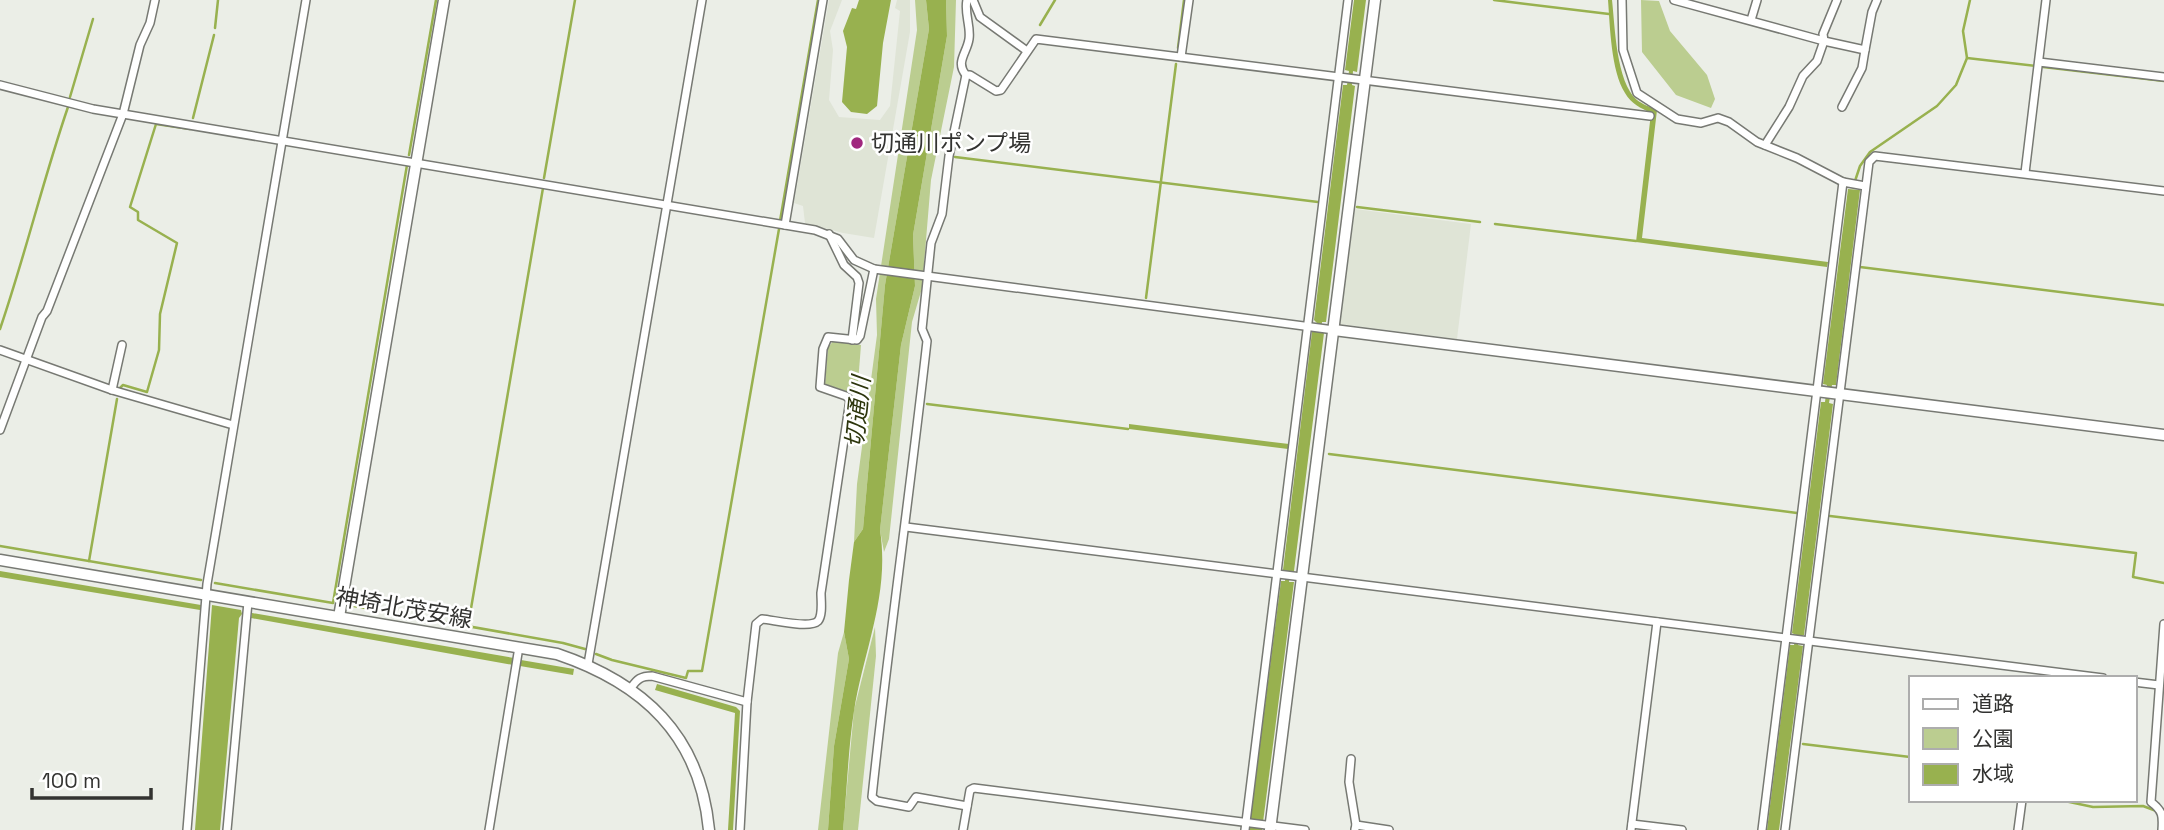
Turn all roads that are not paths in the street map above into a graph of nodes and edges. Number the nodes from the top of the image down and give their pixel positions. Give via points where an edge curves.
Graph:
1 (155, 0) edge
2 (306, 0) edge
3 (444, 0) edge
4 (702, 0) edge
5 (823, 0) edge
6 (967, 0) edge
7 (973, 0) edge
8 (1189, 0) edge
9 (1348, 0) edge
10 (1375, 0) edge
11 (1622, 0) edge
12 (1674, 0) edge
13 (1757, 0) edge
14 (1837, 0) edge
15 (1877, 0) edge
16 (2046, 0) edge
17 (1751, 20) junction
18 (1824, 41) junction
19 (1865, 50) junction
20 (1027, 51) junction
21 (1181, 57) junction
22 (2039, 62) junction
23 (966, 75) junction
24 (2164, 77) edge
25 (1351, 79) junction
26 (0, 85) edge
27 (1842, 107) dead end
28 (123, 114) junction
29 (1650, 116) dead end
30 (282, 139) junction
31 (1765, 145) junction
32 (416, 162) junction
33 (2025, 173) junction
34 (1843, 182) junction
35 (1865, 186) junction
36 (2164, 191) edge
37 (667, 204) junction
38 (785, 225) junction
39 (829, 234) junction
40 (876, 269) junction
41 (926, 275) junction
42 (1315, 326) junction
43 (1334, 330) junction
44 (852, 340) junction
45 (122, 345) dead end
46 (0, 350) edge
47 (26, 359) junction
48 (112, 390) junction
49 (1829, 393) junction
50 (233, 425) junction
51 (0, 430) edge
52 (2164, 435) edge
53 (906, 527) junction
54 (0, 560) edge
55 (1289, 575) junction
56 (206, 599) junction
57 (248, 606) junction
58 (339, 617) junction
59 (1657, 622) junction
60 (2164, 624) edge
61 (1798, 639) junction
62 (2163, 652) edge
63 (518, 657) junction
64 (588, 664) junction
65 (2038, 674) edge
66 (2070, 676) edge
67 (2136, 682) edge
68 (2159, 685) junction
69 (631, 688) junction
70 (747, 702) junction
71 (1351, 759) dead end
72 (2022, 802) edge
73 (967, 806) junction
74 (1247, 825) edge
75 (1269, 827) edge
76 (1632, 827) edge
77 (1355, 828) edge
78 (187, 830) edge
79 (227, 830) edge
80 (489, 830) edge
81 (709, 830) edge
82 (740, 830) edge
83 (963, 830) edge
84 (1305, 830) edge
85 (1390, 830) edge
86 (1682, 830) edge
87 (1762, 830) edge
88 (1785, 830) edge
89 (2018, 830) edge
90 (2162, 830) edge

1 - 28 street
2 - 30 street
3 - 32 street
4 - 37 street
5 - 38 street
6 - 23 street via 969,43 961,62
7 - 20 street via 980,17
8 - 21 street
9 - 25 street
10 - 25 street
11 - 31 street via 1623,50 1637,93 1676,120 1701,123 1718,118
12 - 17 street
13 - 17 street
14 - 18 street
15 - 19 street
16 - 22 street
17 - 18 street
18 - 19 street
18 - 31 street via 1817,61 1802,76
19 - 27 street via 1862,68
20 - 21 street via 1036,39
20 - 23 street via 1001,90
21 - 25 street
22 - 24 street
22 - 33 street
23 - 41 street via 942,214
25 - 29 street
25 - 42 street
25 - 43 street
26 - 28 street
28 - 30 street
28 - 47 street
30 - 32 street
30 - 50 street
31 - 34 street
32 - 37 street
32 - 58 street
33 - 35 street via 1875,156 1869,162
33 - 36 street
34 - 35 street
34 - 49 street
35 - 49 street
37 - 38 street
37 - 64 street
38 - 39 street
39 - 40 street via 860,264
39 - 44 street via 859,283
40 - 41 street
40 - 44 street via 860,336
41 - 42 street
41 - 53 street via 922,329 927,341
42 - 43 street
42 - 55 street
43 - 49 street
43 - 55 street
44 - 70 street via 828,337 823,349 820,387 850,400 820,618 807,625 758,620
45 - 48 street
46 - 47 street
47 - 48 street
47 - 51 street
48 - 50 street
49 - 52 street
49 - 61 street
49 - 61 street
50 - 56 street
53 - 55 street
53 - 73 street via 873,797 877,802 909,807 916,797
54 - 56 street, 神埼北茂安線
55 - 59 street
55 - 74 street
55 - 75 street
56 - 57 street, 神埼北茂安線
56 - 78 street
57 - 58 street, 神埼北茂安線
57 - 79 street
58 - 63 street, 神埼北茂安線
59 - 61 street
59 - 76 street
60 - 62 street
61 - 65 street
61 - 87 street
61 - 88 street
62 - 68 street
63 - 64 street, 神埼北茂安線 via 557,654
63 - 80 street
64 - 69 street, 神埼北茂安線
65 - 66 street
67 - 68 street
68 - 90 street via 2151,802 2161,809
69 - 70 street via 636,680 652,676
69 - 81 street, 神埼北茂安線 via 671,728 687,753 699,779
70 - 82 street
71 - 77 street
72 - 89 street
73 - 74 street via 974,788
73 - 83 street
74 - 75 street
75 - 84 street
76 - 86 street
77 - 85 street

